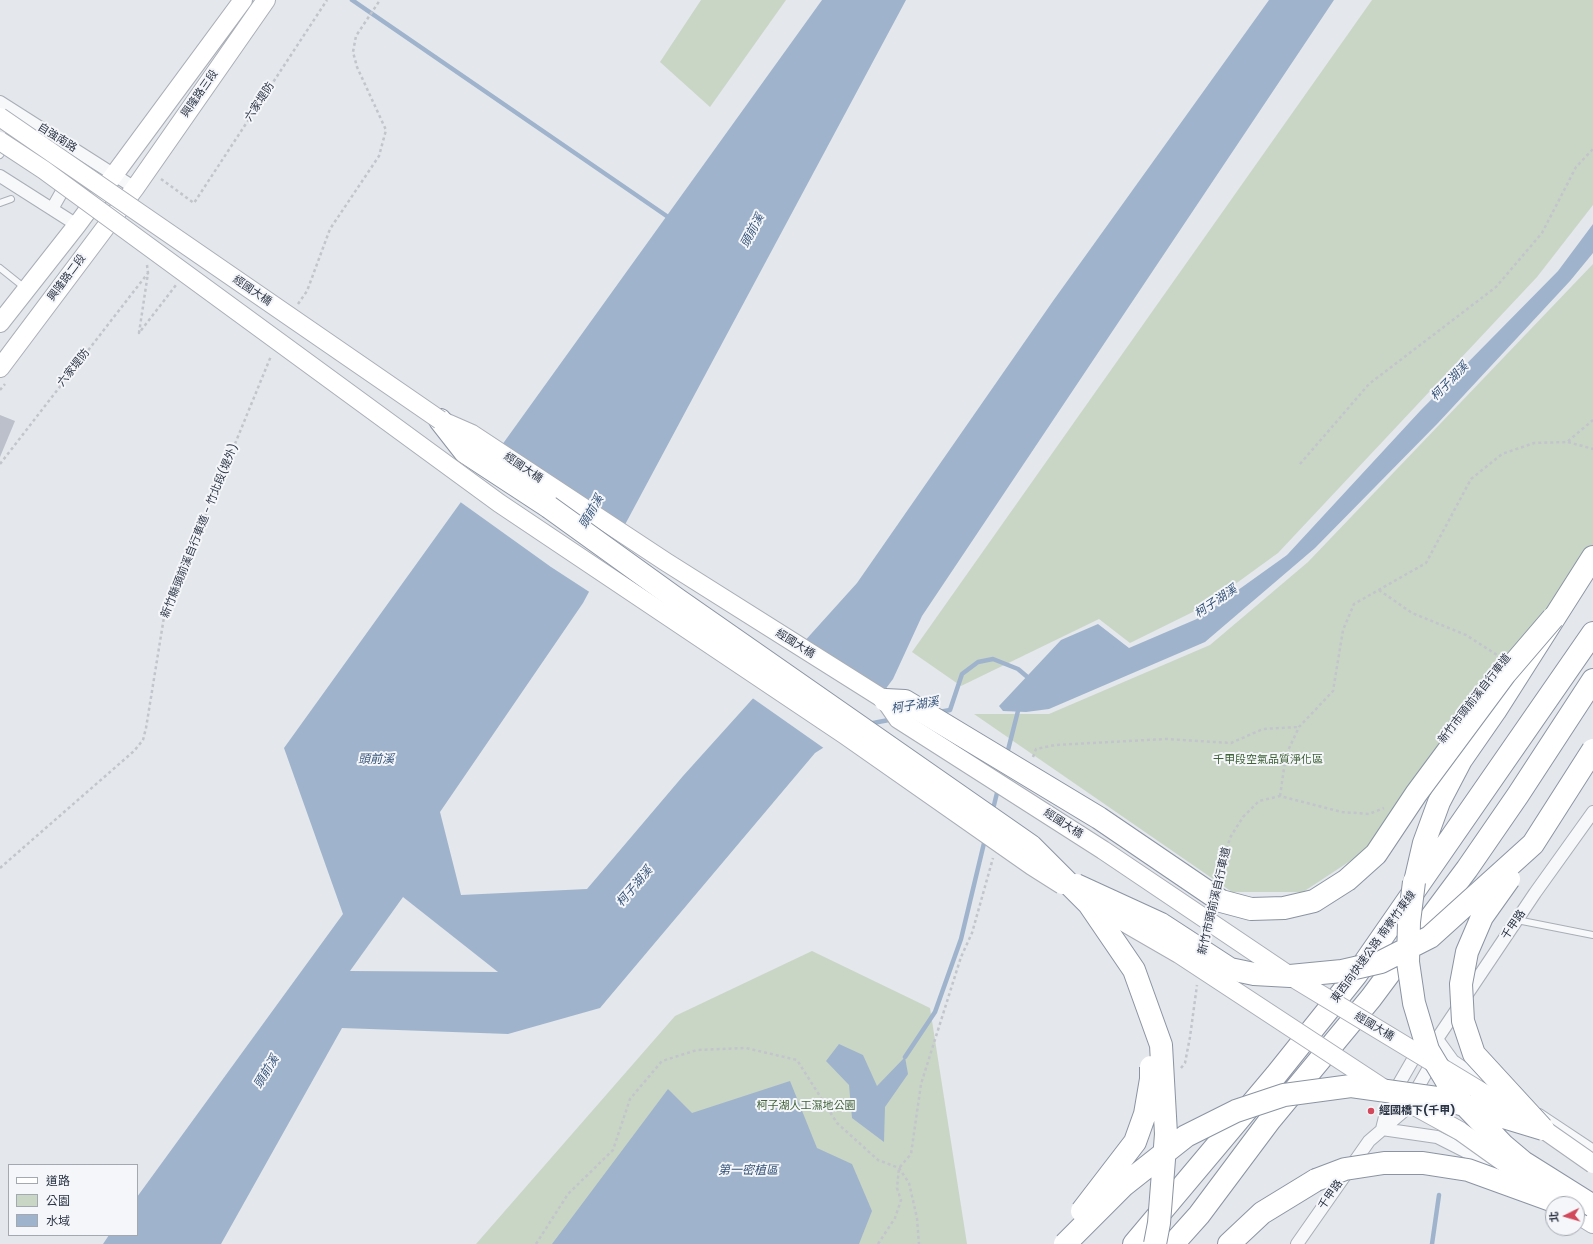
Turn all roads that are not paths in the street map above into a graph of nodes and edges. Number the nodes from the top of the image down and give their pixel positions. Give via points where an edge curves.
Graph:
1 (243, 0) edge
2 (266, 0) edge
3 (0, 102) edge
4 (0, 117) edge
5 (26, 119) junction
6 (0, 141) edge
7 (83, 154) junction
8 (0, 155) edge
9 (113, 174) junction
10 (0, 176) edge
11 (135, 188) junction
12 (11, 199) dead end
13 (0, 203) edge
14 (52, 209) junction
15 (77, 226) junction
16 (0, 268) edge
17 (27, 290) junction
18 (0, 323) edge
19 (0, 368) edge
20 (440, 420) junction
21 (1593, 557) edge
22 (1553, 618) junction
23 (1593, 633) edge
24 (1593, 680) edge
25 (885, 700) junction
26 (1593, 750) edge
27 (1593, 812) edge
28 (1534, 844) junction
29 (1032, 866) junction
30 (1517, 920) junction
31 (1593, 935) edge
32 (1290, 976) junction
33 (1437, 1039) junction
34 (1389, 1092) junction
35 (1498, 1092) junction
36 (1382, 1129) junction
37 (1542, 1129) junction
38 (1593, 1151) edge
39 (1467, 1152) junction
40 (1593, 1164) edge
41 (1549, 1196) edge
42 (1553, 1196) edge
43 (1545, 1198) edge
44 (1593, 1206) edge
45 (1055, 1244) edge
46 (1065, 1244) edge
47 (1134, 1244) edge
48 (1154, 1244) edge
49 (1173, 1244) edge
50 (1229, 1244) edge
51 (1298, 1244) edge

1 - 9 main road, 興隆路三段
2 - 11 main road, 興隆路三段
3 - 5 street, 自強南路
4 - 20 main road, 經國大橋, bridge
5 - 7 street, 自強南路
5 - 8 lane
6 - 29 main road, bridge via 44,170 499,503 845,735
7 - 9 street, 自強南路
7 - 14 street
9 - 11 street, 自強南路
9 - 15 main road
10 - 14 street
11 - 19 main road, 興隆路二段
12 - 13 lane
14 - 15 street
15 - 17 main road
16 - 17 lane
17 - 18 main road
20 - 25 main road, 經國大橋 via 472,434 666,562
20 - 48 highway, bridge via 465,452 549,507 1031,846 1089,904 1134,970 1161,1045 1166,1134 1159,1223
21 - 22 highway
22 - 25 highway, bridge via 1505,674 1416,794 1376,854 1347,880 1314,901 1284,908 1251,908 1221,901 1099,818 912,705 905,701
22 - 44 highway, bridge via 1461,760 1439,802 1424,843 1414,882 1408,962 1414,1003 1428,1050 1455,1095 1486,1129 1523,1162
23 - 47 highway, 東西向快速公路 南寮竹東線 via 1356,975
24 - 49 highway via 1463,875 1371,998 1270,1120 1199,1215
25 - 32 main road, 經國大橋, bridge via 898,719 1104,850
26 - 28 highway, bridge
27 - 30 street, 千甲路
28 - 32 highway, bridge via 1430,937 1406,950 1381,962
28 - 37 highway, bridge via 1482,917 1467,952 1461,984 1463,1021 1474,1054
29 - 32 highway, bridge via 1161,924 1230,969 1254,974
29 - 34 main road, bridge via 1179,954
29 - 45 highway, bridge via 1086,922 1136,1004 1150,1045 1151,1079 1146,1114 1134,1142
30 - 31 lane
30 - 33 street, 千甲路
32 - 37 main road, 經國大橋, bridge
33 - 35 street via 1453,1061
33 - 36 street, 千甲路 via 1430,1066 1405,1110
33 - 36 street, 千甲路 via 1415,1056 1389,1101
34 - 37 highway, bridge via 1444,1098
34 - 42 main road, bridge via 1460,1131
34 - 46 highway, bridge via 1351,1086 1284,1095 1236,1110 1180,1141 1124,1185
35 - 38 street via 1534,1112
35 - 39 street via 1480,1100 1466,1130
35 - 39 street via 1502,1112 1485,1143
36 - 39 street via 1437,1137
36 - 51 street, 千甲路 via 1369,1141
37 - 40 main road, 經國大橋, bridge
39 - 41 street
43 - 50 highway, bridge via 1468,1170 1423,1163 1384,1163 1345,1169 1316,1180 1262,1213

